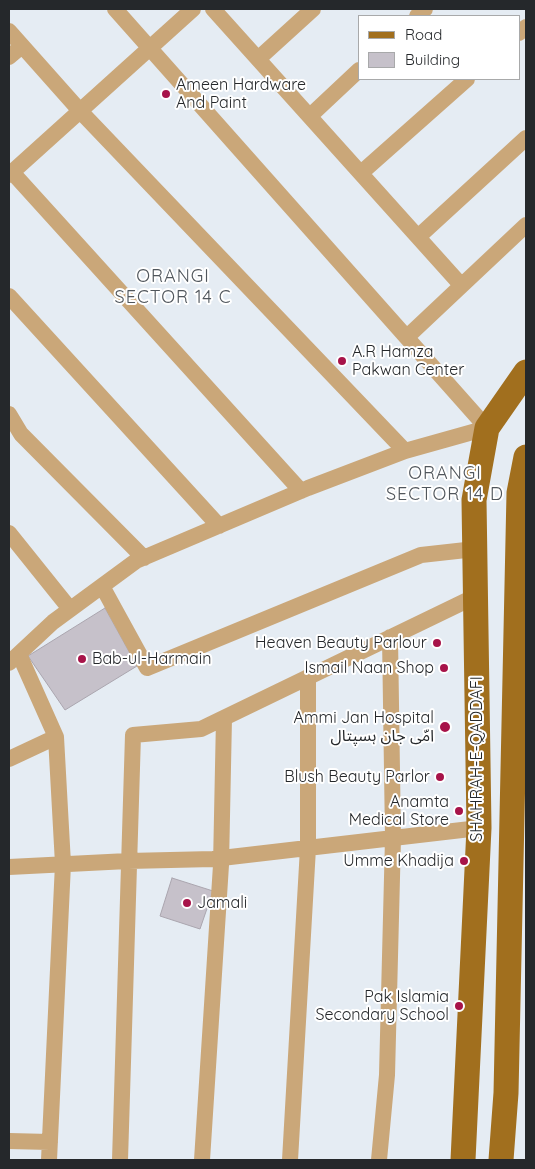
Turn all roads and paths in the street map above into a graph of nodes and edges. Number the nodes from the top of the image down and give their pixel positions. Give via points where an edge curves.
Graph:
1 (115, 9) edge
2 (193, 9) edge
3 (213, 9) edge
4 (313, 9) edge
5 (9, 31) edge
6 (22, 46) junction
7 (151, 47) junction
8 (9, 57) edge
9 (258, 59) junction
10 (358, 71) edge
11 (466, 80) edge
12 (81, 112) junction
13 (310, 116) junction
14 (526, 138) edge
15 (10, 173) edge
16 (361, 173) junction
17 (526, 225) edge
18 (418, 237) junction
19 (461, 285) junction
20 (9, 296) edge
21 (407, 337) junction
22 (526, 372) edge
23 (9, 414) edge
24 (488, 428) junction
25 (405, 451) junction
26 (526, 457) edge
27 (301, 491) junction
28 (219, 526) junction
29 (9, 533) edge
30 (475, 549) junction
31 (144, 558) junction
32 (102, 586) junction
33 (476, 596) junction
34 (70, 609) junction
35 (390, 637) junction
36 (14, 658) edge
37 (308, 677) junction
38 (521, 686) edge
39 (224, 718) junction
40 (56, 737) junction
41 (9, 759) edge
42 (479, 828) junction
43 (393, 838) junction
44 (308, 848) junction
45 (219, 859) junction
46 (128, 861) junction
47 (63, 864) junction
48 (9, 867) edge
49 (519, 900) edge
50 (9, 1141) edge
51 (50, 1142) junction
52 (49, 1160) edge
53 (120, 1160) edge
54 (202, 1160) edge
55 (290, 1160) edge
56 (379, 1160) edge
57 (463, 1160) edge
58 (501, 1160) edge

1 - 7 street
2 - 7 street
3 - 9 street
4 - 9 street
5 - 6 street
6 - 8 street
6 - 12 street
7 - 12 street
7 - 21 street
9 - 13 street
10 - 13 street
11 - 16 street
12 - 15 street
12 - 25 street
13 - 16 street
14 - 18 street
15 - 27 street
16 - 18 street
17 - 19 street
18 - 19 street
19 - 21 street
20 - 28 street
21 - 24 street
22 - 24 main road, SHAHRAH-E-QADDAFI
23 - 31 street via 22,434
24 - 25 street
24 - 30 main road, SHAHRAH-E-QADDAFI via 474,500
25 - 27 street
26 - 38 main road via 519,493
27 - 28 street
28 - 31 street
29 - 34 street
30 - 32 street via 421,555 147,668
30 - 33 main road, SHAHRAH-E-QADDAFI
31 - 32 street
32 - 34 street
33 - 35 street
33 - 42 main road, SHAHRAH-E-QADDAFI
34 - 36 street
35 - 37 street
35 - 43 street
36 - 40 street
37 - 39 street
37 - 44 street
38 - 49 main road
39 - 45 street
39 - 46 street via 201,729 133,735
40 - 41 street
40 - 47 street
42 - 43 street
42 - 57 main road, SHAHRAH-E-QADDAFI
43 - 44 street
43 - 56 street via 387,1075
44 - 45 street
44 - 55 street
45 - 46 street
45 - 54 street
46 - 47 street
46 - 53 street
47 - 48 street
47 - 51 street
49 - 58 main road
50 - 51 street
51 - 52 street

